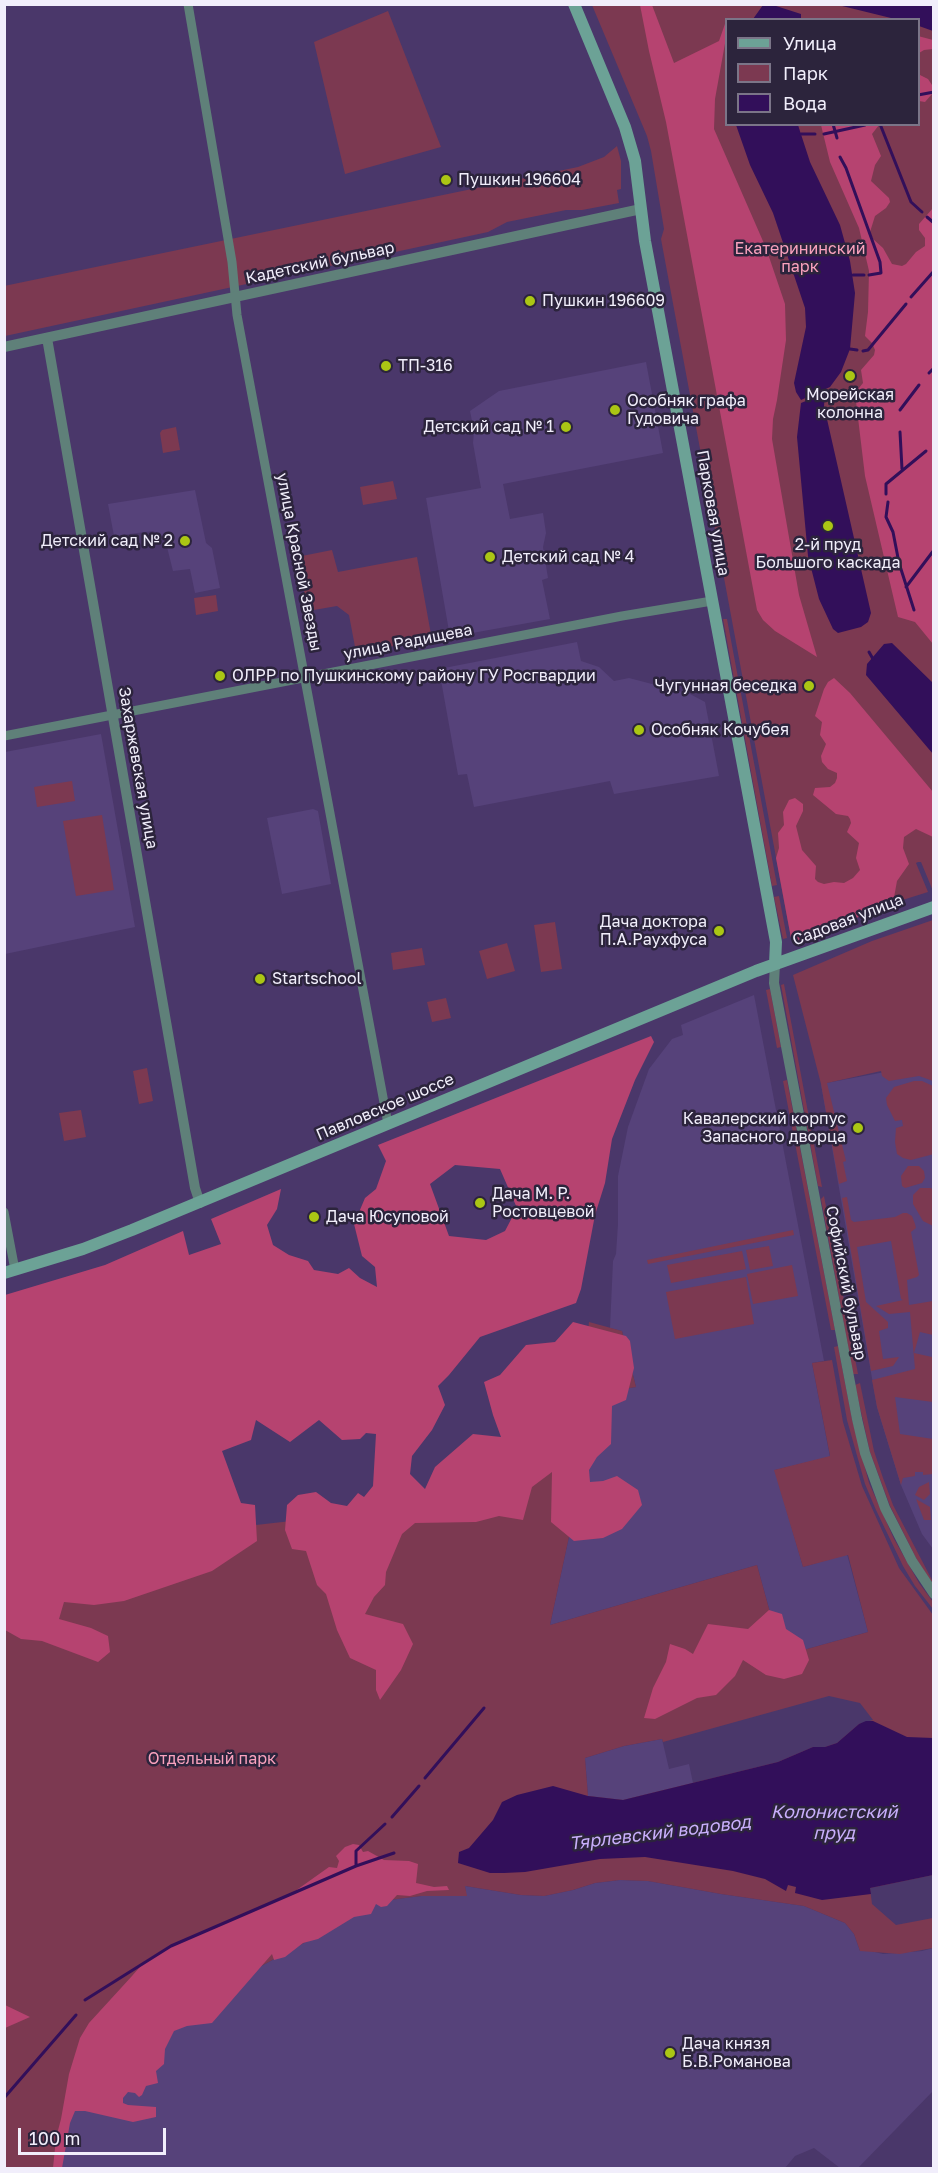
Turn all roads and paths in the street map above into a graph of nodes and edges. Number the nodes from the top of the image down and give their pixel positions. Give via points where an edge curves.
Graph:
1 (188, 4) edge
2 (574, 4) edge
3 (641, 209) junction
4 (236, 296) junction
5 (47, 338) junction
6 (4, 347) edge
7 (712, 602) junction
8 (305, 676) junction
9 (113, 714) junction
10 (4, 736) edge
11 (933, 907) edge
12 (775, 964) junction
13 (388, 1124) junction
14 (200, 1203) junction
15 (4, 1212) edge
16 (10, 1272) edge
17 (933, 1594) edge

1 - 4 street, улица Красной Звезды
2 - 3 main road, Парковая улица via 625,127 635,161
3 - 4 street, Кадетский бульвар
3 - 7 main road, Парковая улица
4 - 5 street, Кадетский бульвар
4 - 8 street, улица Красной Звезды
5 - 6 street, Кадетский бульвар
5 - 9 street, Захаржевская улица
7 - 8 street, улица Радищева
7 - 12 main road, Парковая улица via 776,942
8 - 9 street, улица Радищева
8 - 13 street, улица Красной Звезды
9 - 10 street, улица Радищева
9 - 14 street, Захаржевская улица
11 - 12 main road, Садовая улица
12 - 13 main road, Павловское шоссе
12 - 17 street, Софийский бульвар via 774,983 865,1453 885,1508
13 - 14 main road, Павловское шоссе
14 - 16 main road, Павловское шоссе via 83,1249
15 - 16 street

